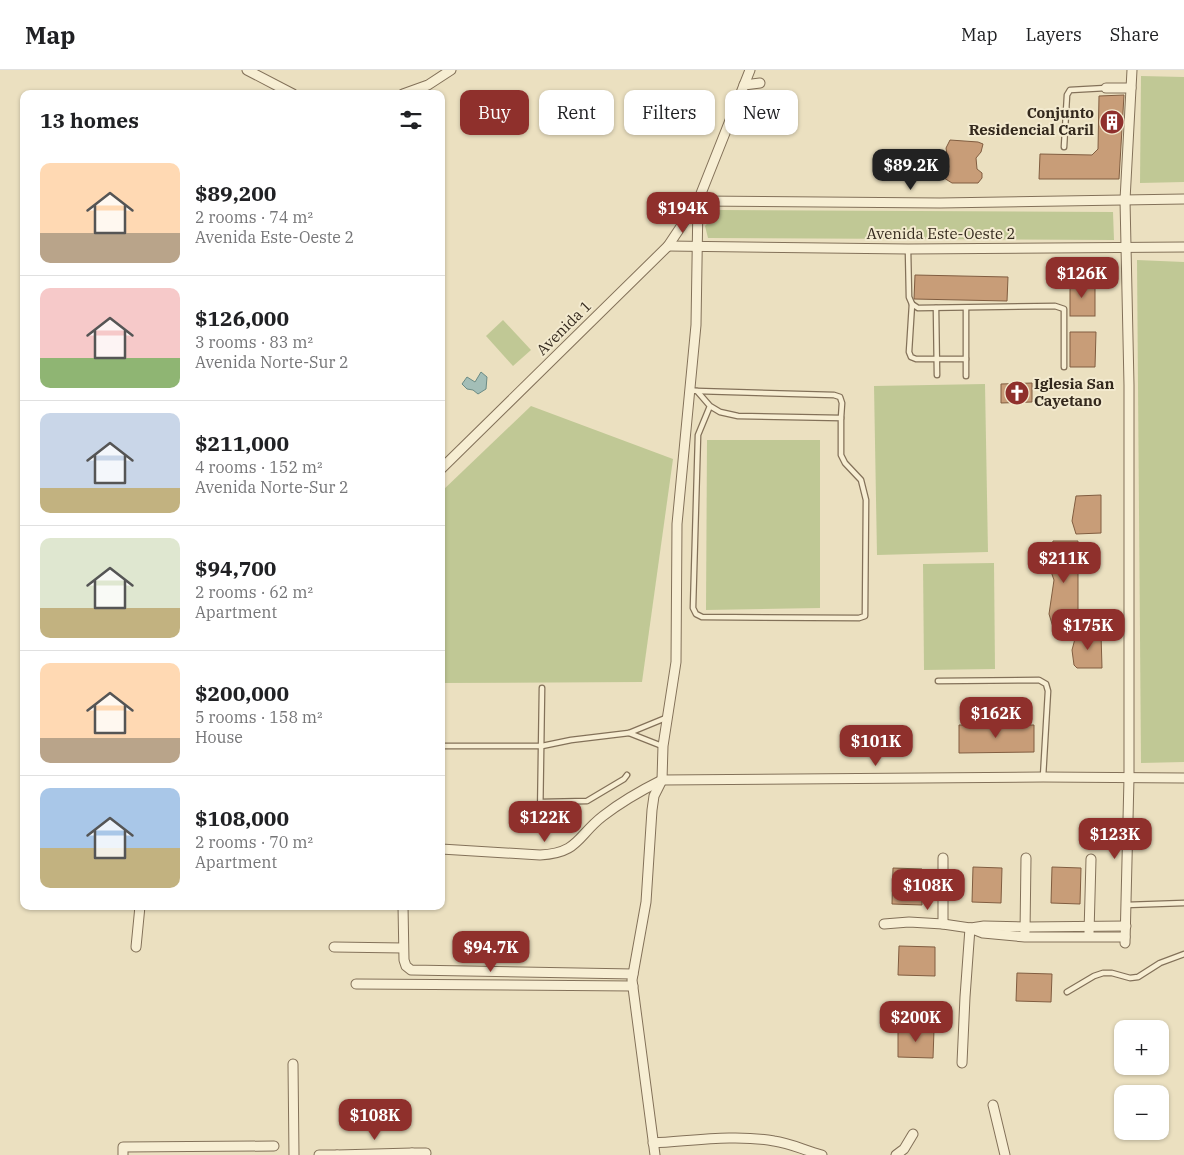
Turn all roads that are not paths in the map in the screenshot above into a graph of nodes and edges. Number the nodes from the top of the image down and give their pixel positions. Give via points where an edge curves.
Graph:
1 (247, 70) edge
2 (451, 70) edge
3 (750, 70) edge
4 (1132, 70) edge
5 (760, 83) dead end
6 (744, 85) junction
7 (1106, 88) joint
8 (1131, 88) junction
9 (285, 90) edge
10 (414, 90) edge
11 (1064, 147) dead end
12 (1184, 199) edge
13 (698, 200) junction
14 (1125, 200) junction
15 (698, 245) junction
16 (668, 246) junction
17 (1126, 247) junction
18 (1184, 247) edge
19 (908, 248) junction
20 (912, 304) junction
21 (936, 308) junction
22 (966, 308) junction
23 (937, 358) junction
24 (966, 359) junction
25 (1064, 367) dead end
26 (937, 375) dead end
27 (966, 376) dead end
28 (693, 391) junction
29 (710, 406) junction
30 (841, 418) junction
31 (445, 465) edge
32 (938, 681) dead end
33 (542, 688) dead end
34 (668, 717) junction
35 (629, 733) junction
36 (445, 746) edge
37 (542, 746) junction
38 (663, 746) junction
39 (627, 775) dead end
40 (1043, 777) junction
41 (1129, 778) junction
42 (1184, 778) edge
43 (662, 780) junction
44 (541, 802) junction
45 (540, 821) dead end
46 (445, 849) edge
47 (943, 858) dead end
48 (1026, 858) dead end
49 (1092, 859) dead end
50 (1184, 903) edge
51 (1126, 904) junction
52 (140, 910) edge
53 (403, 910) edge
54 (884, 924) dead end
55 (943, 924) junction
56 (1126, 926) junction
57 (970, 928) junction
58 (1090, 928) junction
59 (1025, 932) junction
60 (1089, 938) junction
61 (136, 947) dead end
62 (334, 947) dead end
63 (403, 948) junction
64 (1184, 954) edge
65 (634, 974) junction
66 (356, 984) dead end
67 (633, 986) junction
68 (1067, 992) dead end
69 (962, 1063) dead end
70 (293, 1064) dead end
71 (993, 1105) dead end
72 (913, 1134) dead end
73 (653, 1144) junction
74 (274, 1146) dead end
75 (426, 1153) dead end
76 (412, 1154) edge
77 (652, 1154) edge
78 (123, 1155) edge
79 (294, 1155) edge
80 (319, 1155) edge
81 (337, 1155) edge
82 (822, 1155) edge
83 (896, 1155) edge
84 (1005, 1155) edge

1 - 9 street
2 - 10 street
3 - 6 street
4 - 8 street
5 - 6 street
6 - 13 street
7 - 8 street
7 - 11 lane via 1070,90
8 - 14 street
12 - 14 street, Avenida Este-Oeste 2
13 - 14 street, Avenida Este-Oeste 2 via 940,203
13 - 15 street
13 - 16 street, Avenida 1
14 - 17 street
15 - 16 street, Avenida Este-Oeste 2
15 - 19 street, Avenida Este-Oeste 2
15 - 28 street
16 - 31 street, Avenida 1
17 - 18 street, Avenida Este-Oeste 2
17 - 19 street, Avenida Este-Oeste 2
17 - 41 street
19 - 20 lane
20 - 21 lane via 918,308
20 - 23 lane via 911,357
21 - 22 lane
21 - 23 lane
22 - 24 lane
22 - 25 lane via 1061,307 1065,318
23 - 24 lane
23 - 26 lane
24 - 27 lane
28 - 29 lane
28 - 30 lane via 834,394 842,403
28 - 34 street via 677,524 677,643
29 - 30 lane via 738,416
29 - 30 lane via 697,444 693,608 702,618 865,616 866,500 861,480 844,463 841,455
32 - 40 lane via 1039,680 1046,684
33 - 37 lane
34 - 35 lane
34 - 38 street
35 - 37 lane
35 - 38 lane
36 - 37 lane
37 - 44 lane
38 - 43 street
39 - 44 lane via 587,801
40 - 41 street
40 - 43 street
41 - 42 street
41 - 51 street
43 - 46 street via 612,809 569,850 557,854
43 - 65 street via 654,796 646,902
44 - 45 lane
47 - 55 street
48 - 59 street
49 - 58 street
50 - 51 lane
51 - 56 street
52 - 61 street
53 - 63 street
54 - 55 street
55 - 57 street
56 - 58 street
56 - 60 street via 1125,940
57 - 59 street via 984,926
57 - 69 street
58 - 59 street
58 - 60 street
59 - 60 street
62 - 63 street
63 - 65 street via 406,966 411,970
64 - 68 lane via 1160,962 1138,977 1104,973
65 - 67 street
66 - 67 street
67 - 73 street
70 - 79 street
71 - 84 street
72 - 83 street via 904,1150
73 - 77 street
73 - 82 street via 762,1139
74 - 78 street via 123,1147
75 - 76 street
76 - 81 street
80 - 81 street

